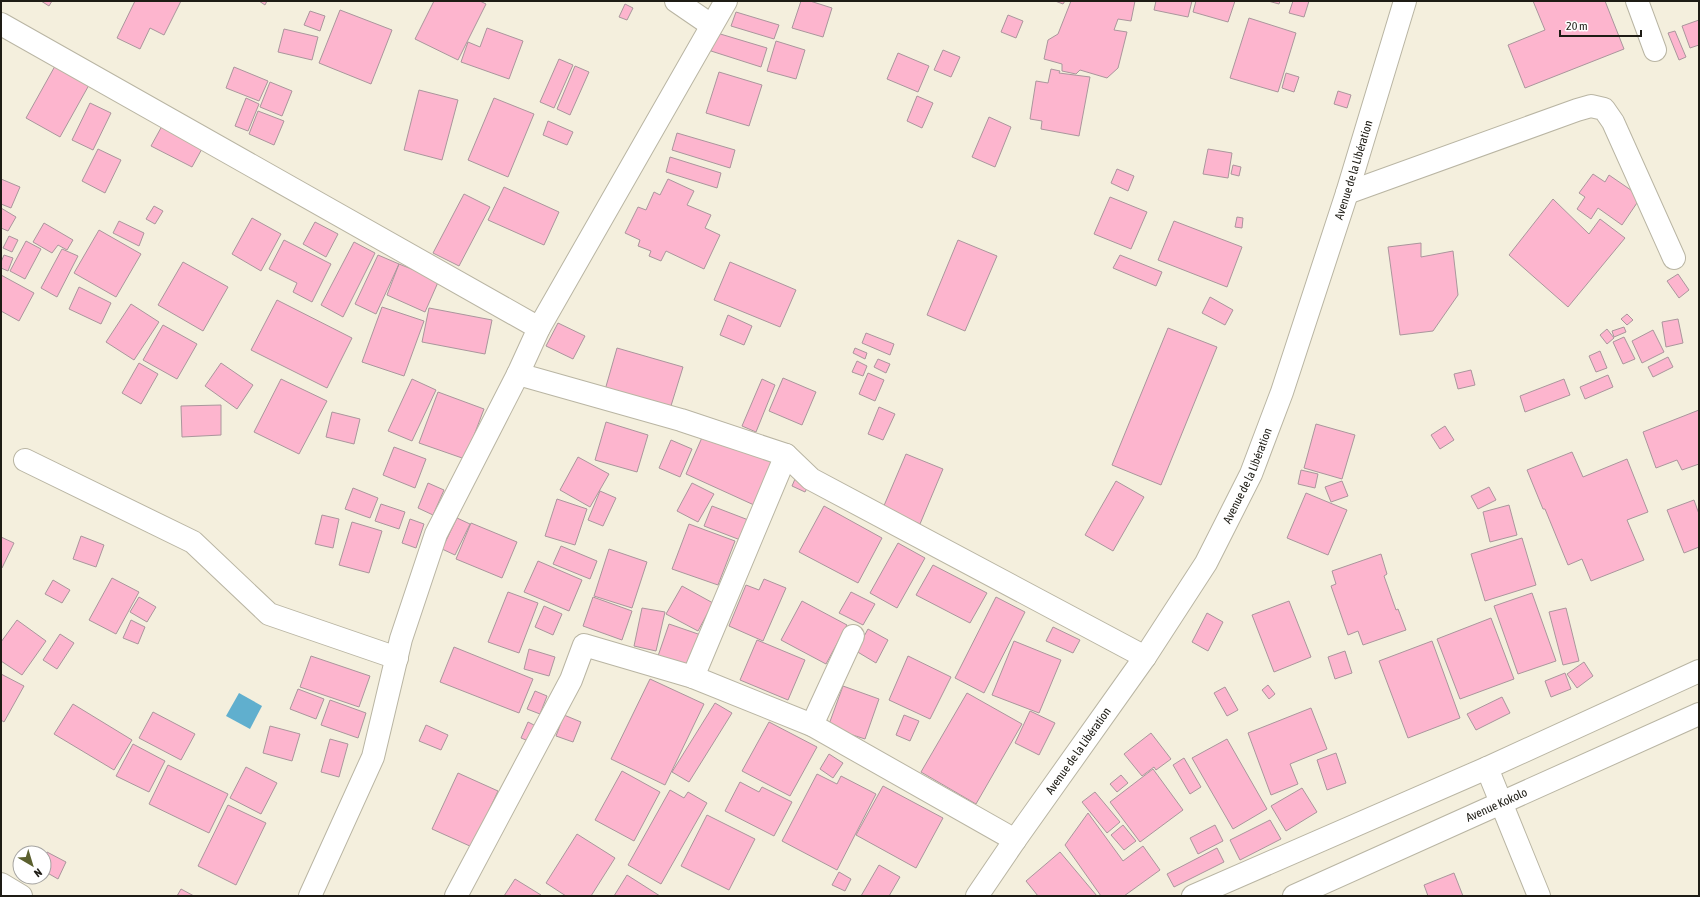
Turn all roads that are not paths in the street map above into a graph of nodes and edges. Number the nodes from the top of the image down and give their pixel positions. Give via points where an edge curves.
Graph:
1 (676, 1) edge
2 (726, 1) edge
3 (1405, 1) edge
4 (1637, 1) edge
5 (1, 24) edge
6 (711, 26) junction
7 (1655, 50) dead end
8 (1347, 193) junction
9 (1674, 258) dead end
10 (538, 328) junction
11 (518, 374) junction
12 (786, 455) junction
13 (25, 460) dead end
14 (853, 636) dead end
15 (1145, 657) junction
16 (397, 658) junction
17 (1699, 671) edge
18 (693, 678) junction
19 (1699, 714) edge
20 (812, 725) junction
21 (1487, 768) junction
22 (1501, 802) junction
23 (1015, 840) junction
24 (1, 884) edge
25 (21, 896) edge
26 (310, 896) edge
27 (456, 896) edge
28 (978, 896) edge
29 (1193, 896) edge
30 (1294, 896) edge
31 (1539, 896) edge

1 - 6 main road
2 - 6 main road
3 - 8 main road, Avenue de la Libération
4 - 7 main road
5 - 10 main road
6 - 10 main road
8 - 9 main road via 1591,106 1604,110 1613,122
8 - 15 main road, Avenue de la Libération via 1282,392 1251,474 1206,563
10 - 11 main road
11 - 12 main road via 681,420
11 - 16 main road via 436,534
12 - 15 main road via 811,480
12 - 18 main road
13 - 16 main road via 193,542 269,614
14 - 20 main road
15 - 23 main road, Avenue de la Libération
16 - 26 main road via 373,757
17 - 21 main road
18 - 20 main road
18 - 27 main road via 584,646 571,680
19 - 22 main road, Avenue Kokolo
20 - 23 main road
21 - 22 main road
21 - 29 main road
22 - 30 main road, Avenue Kokolo
22 - 31 main road
23 - 28 main road, Avenue de la Libération
24 - 25 main road

